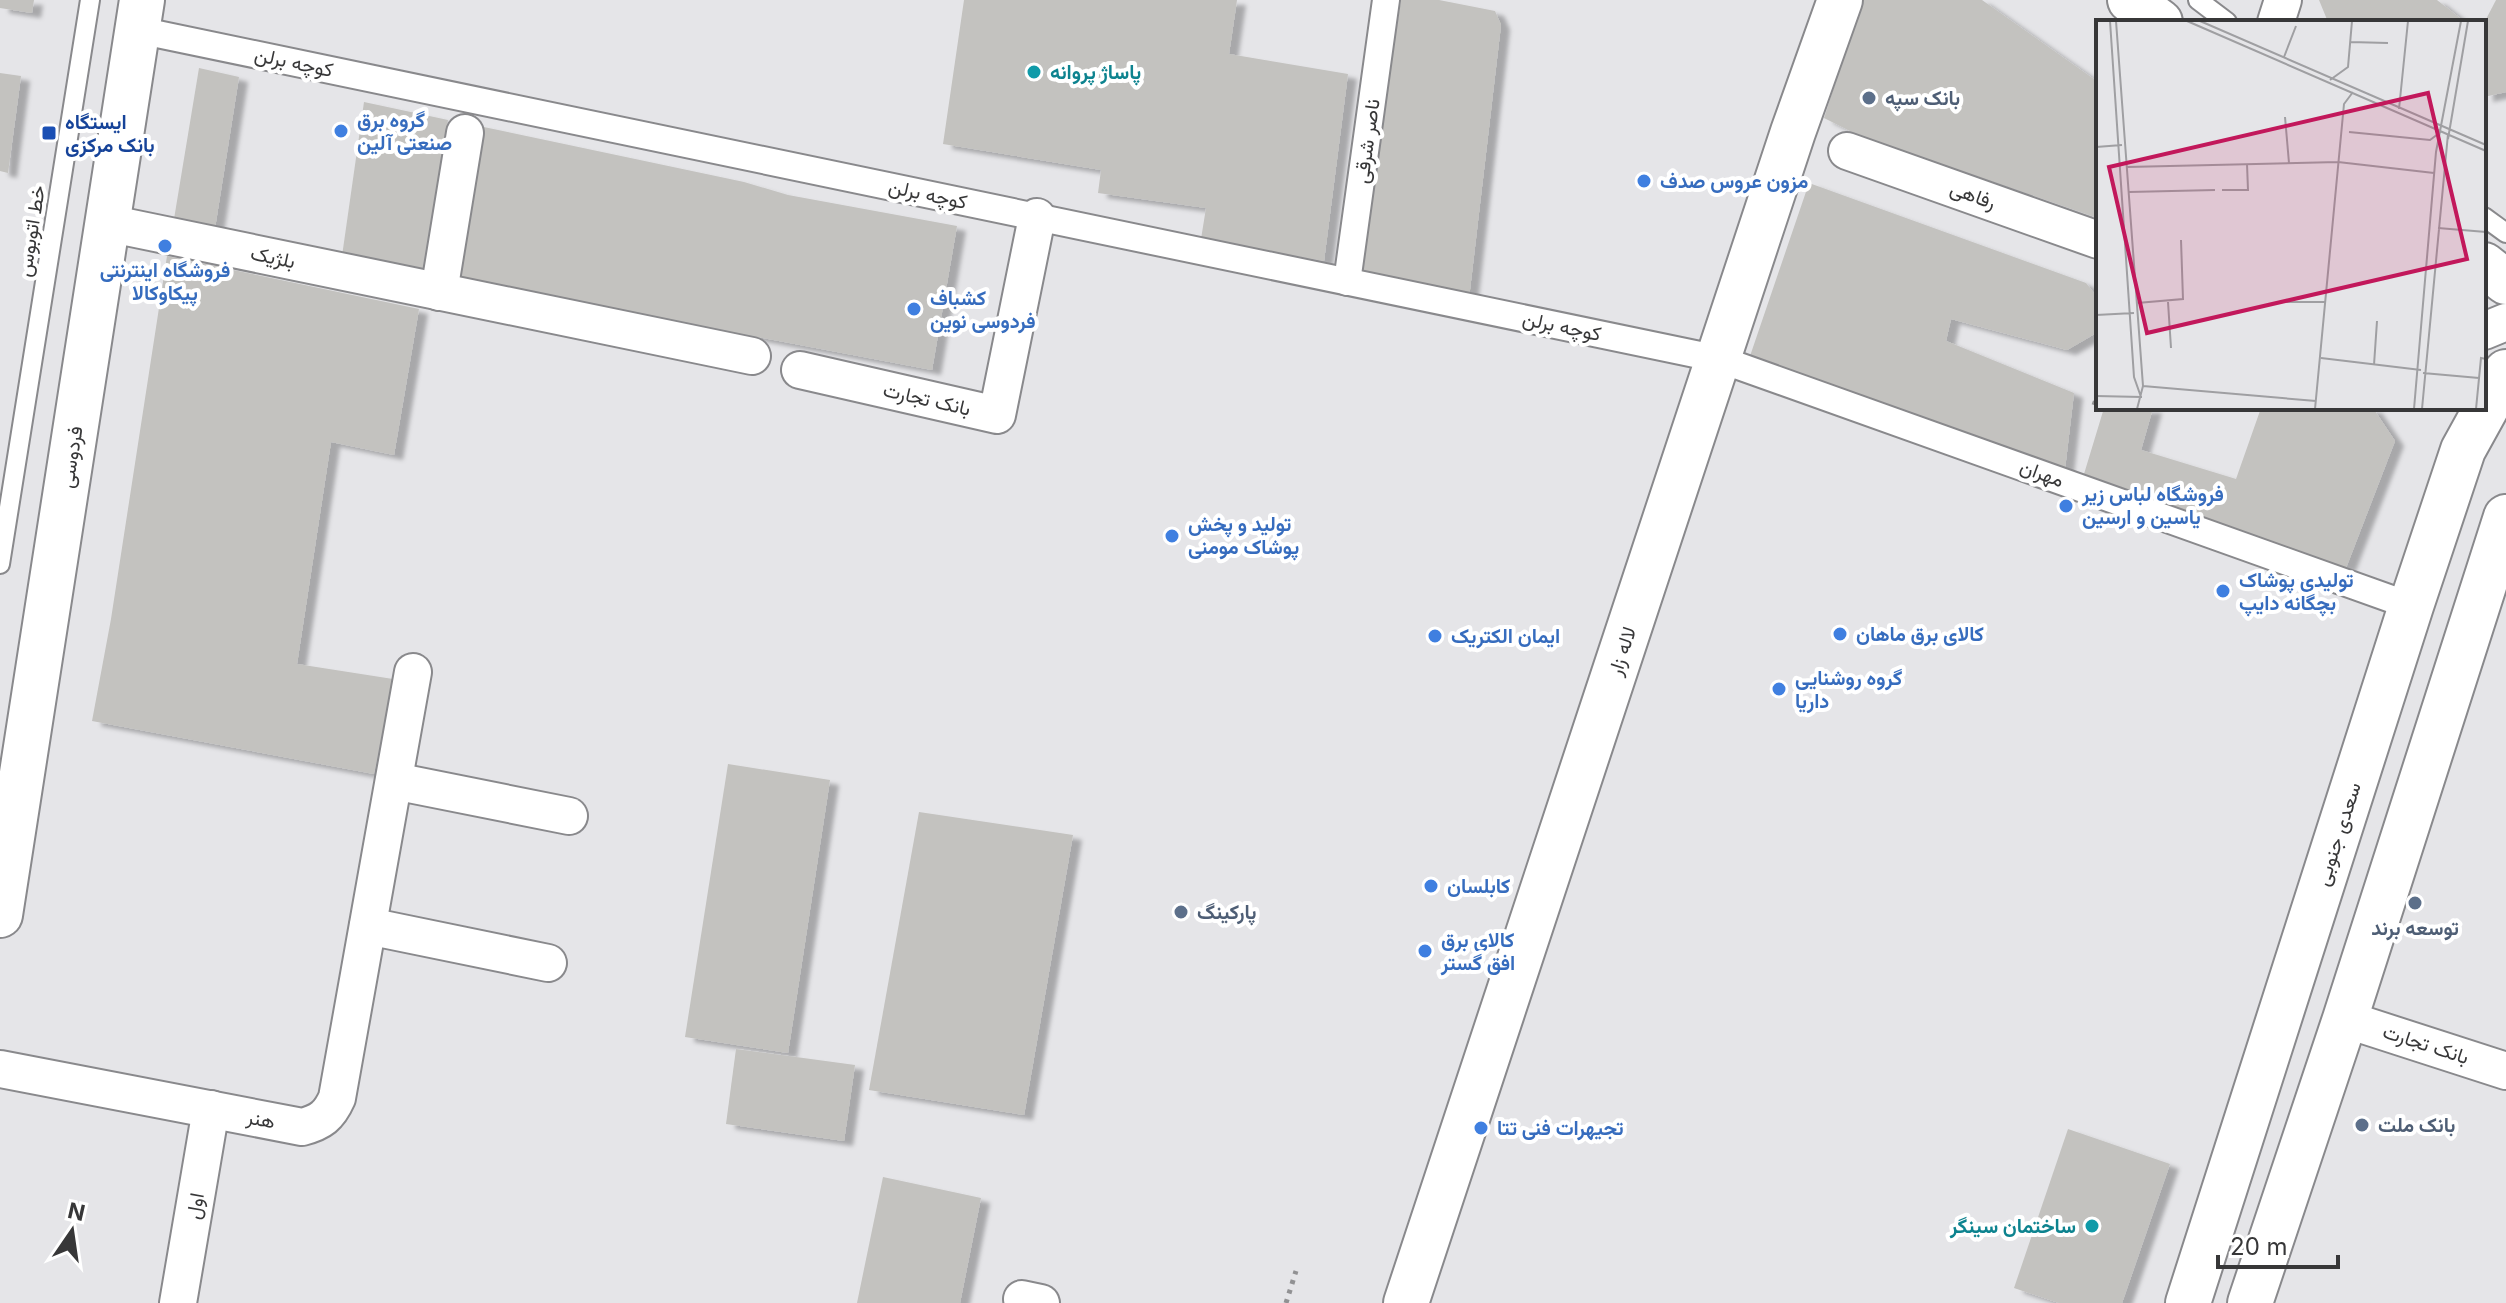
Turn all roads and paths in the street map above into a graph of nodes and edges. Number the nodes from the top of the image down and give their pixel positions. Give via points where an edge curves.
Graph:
1 (90, 0) edge
2 (1386, 0) edge
3 (1840, 0) edge
4 (2130, 0) edge
5 (2198, 0) edge
6 (2283, 0) edge
7 (140, 15) edge
8 (2157, 20) edge
9 (2224, 20) edge
10 (2277, 20) edge
11 (465, 133) dead end
12 (1847, 151) dead end
13 (1037, 217) junction
14 (2486, 218) edge
15 (107, 223) junction
16 (2506, 233) edge
17 (2096, 239) edge
18 (2486, 267) edge
19 (1347, 282) junction
20 (2506, 282) edge
21 (439, 292) junction
22 (2506, 322) edge
23 (2486, 330) edge
24 (752, 356) dead end
25 (1719, 359) junction
26 (800, 370) dead end
27 (2506, 372) edge
28 (2096, 400) edge
29 (2094, 405) dead end
30 (2486, 408) edge
31 (2485, 410) edge
32 (2506, 517) edge
33 (2428, 556) junction
34 (0, 564) edge
35 (2496, 577) edge
36 (2411, 606) junction
37 (413, 672) dead end
38 (394, 781) junction
39 (569, 816) dead end
40 (0, 915) edge
41 (368, 926) junction
42 (548, 963) dead end
43 (2351, 1020) junction
44 (0, 1069) edge
45 (2506, 1071) edge
46 (211, 1109) junction
47 (1296, 1271) dead end
48 (178, 1303) edge
49 (1286, 1303) edge
50 (1406, 1303) edge
51 (2188, 1303) edge
52 (2250, 1303) edge
53 (2266, 1303) edge

1 - 34 lane, خط اتوبوس
2 - 19 street, ناصر شرقی
3 - 25 main road, لاله زار
4 - 8 main road
5 - 9 lane
6 - 10 street
7 - 13 street, کوچه برلن
7 - 15 main road, فردوسی
11 - 21 street
12 - 17 street, رفاهی
13 - 19 street, کوچه برلن
13 - 26 street, بانک تجارت via 997,415
14 - 16 lane
15 - 21 street, بلژیک
15 - 40 main road, فردوسی
18 - 20 main road
19 - 25 street, کوچه برلن
21 - 24 street, بلژیک via 479,312
22 - 23 street
25 - 36 street, مهران
25 - 50 main road, لاله زار
27 - 30 main road, سعدی جنوبی
28 - 29 path
31 - 33 main road, سعدی جنوبی via 2463,450
32 - 35 main road
33 - 35 main road via 2460,555
33 - 36 main road, سعدی جنوبی
35 - 43 main road
36 - 51 main road, سعدی جنوبی
37 - 38 street, هنر
38 - 39 street
38 - 41 street, هنر
41 - 42 street
41 - 46 street, هنر via 337,1098 329,1114 302,1127
43 - 45 street, بانک تجارت
43 - 52 main road
43 - 53 lane
44 - 46 street, هنر
46 - 48 street, اول
47 - 49 path

